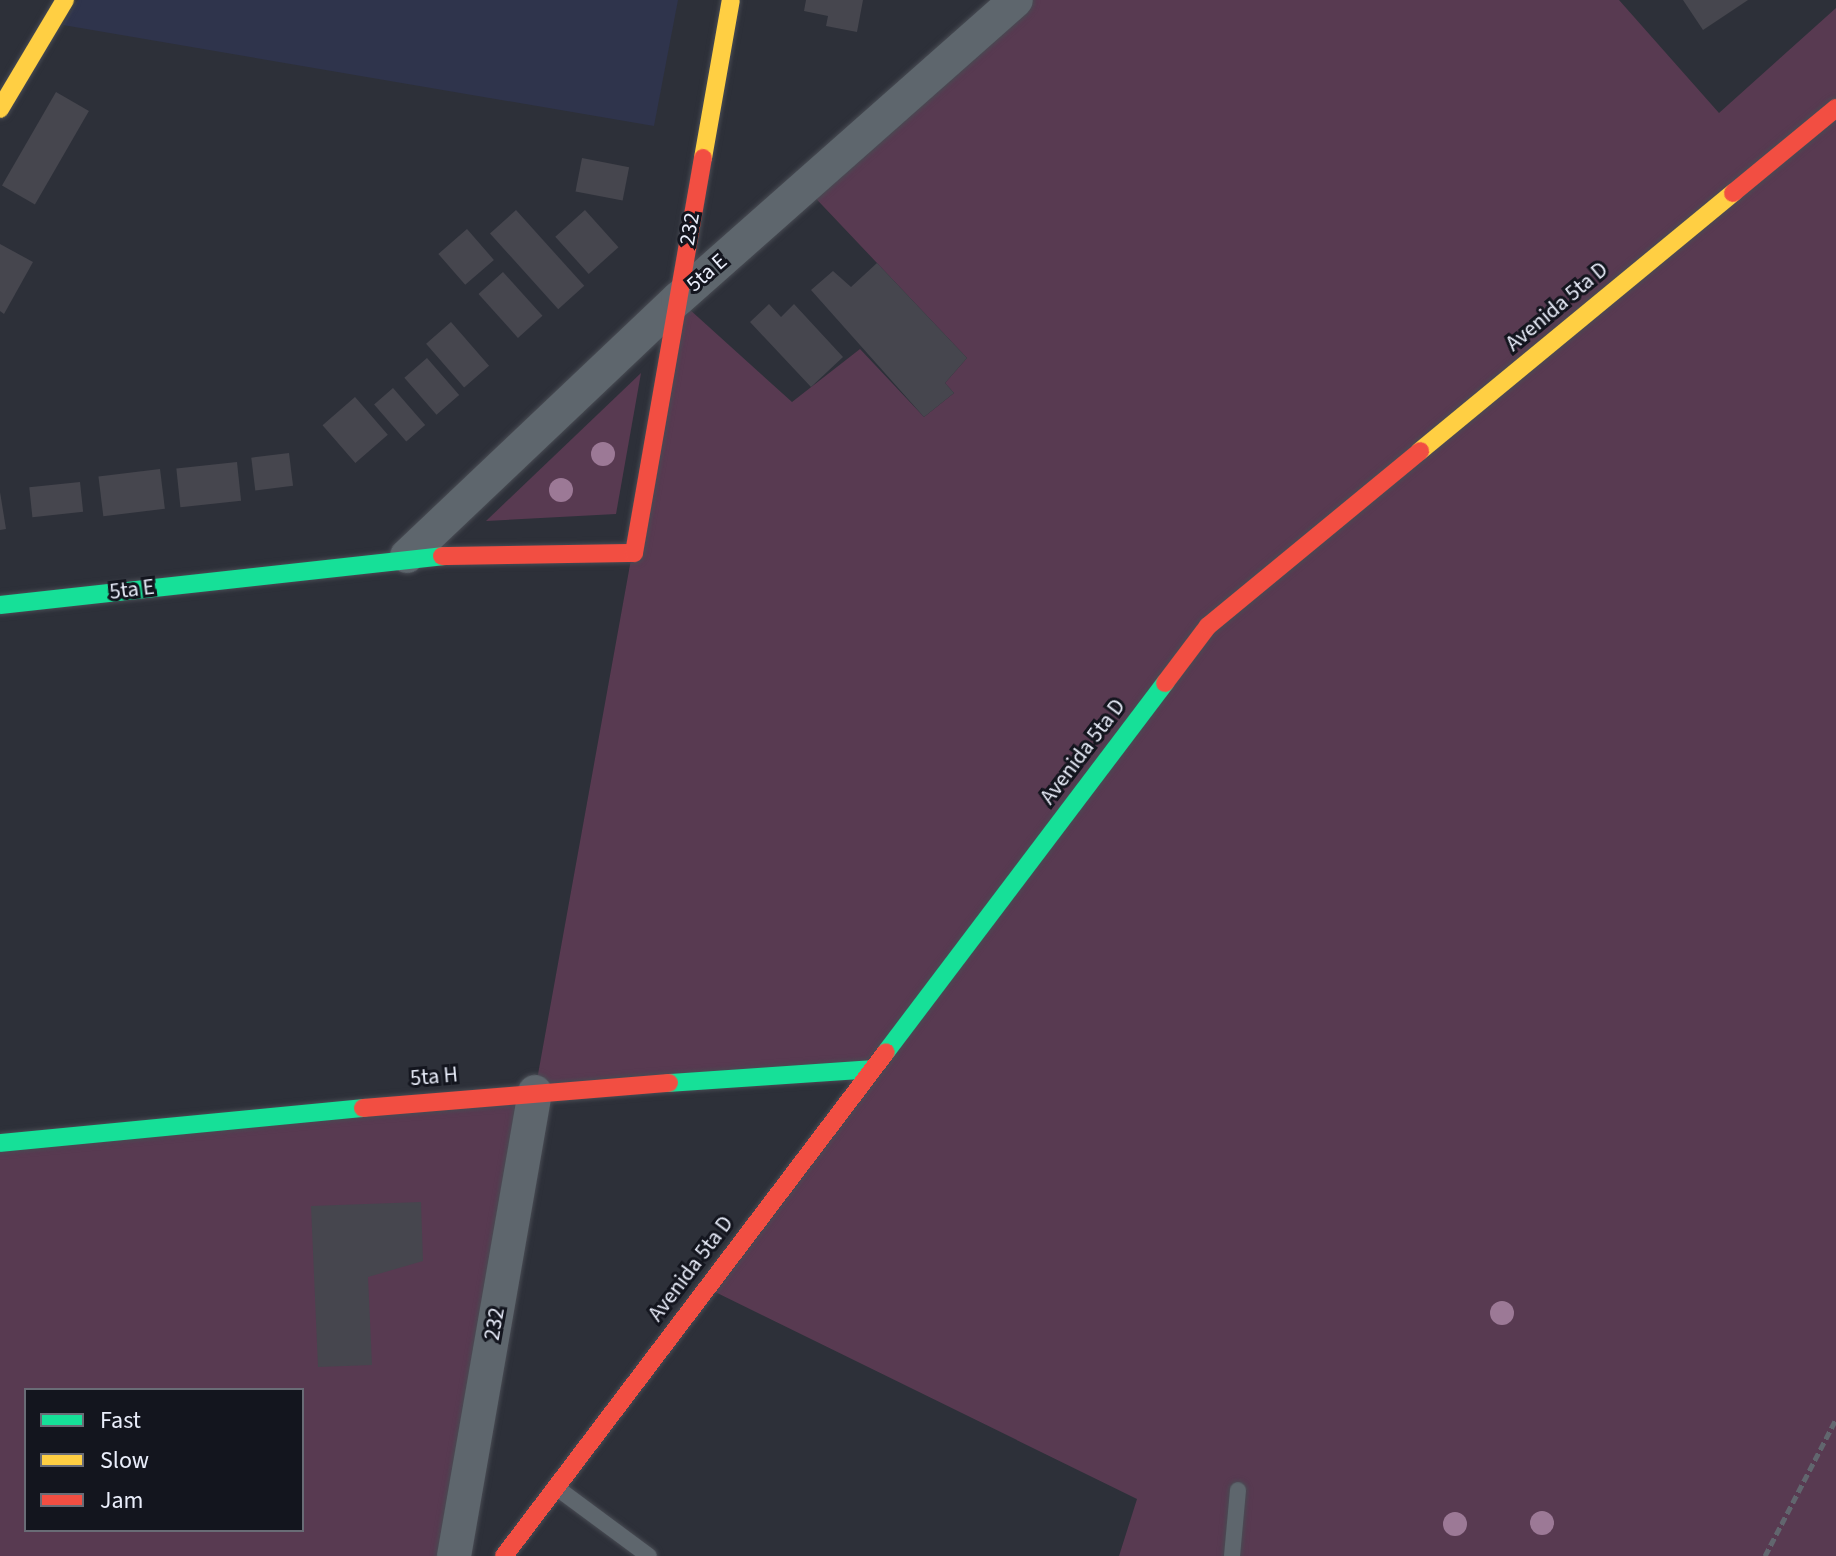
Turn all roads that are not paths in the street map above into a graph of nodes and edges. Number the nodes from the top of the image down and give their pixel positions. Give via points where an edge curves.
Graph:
1 (65, 0) edge
2 (731, 0) edge
3 (1016, 0) edge
4 (1836, 108) edge
5 (0, 109) edge
6 (678, 299) junction
7 (634, 553) joint
8 (407, 556) junction
9 (0, 605) edge
10 (873, 1069) junction
11 (535, 1092) junction
12 (0, 1143) edge
13 (556, 1487) junction
14 (1238, 1490) dead end
15 (454, 1556) edge
16 (504, 1556) edge
17 (649, 1556) edge
18 (1232, 1556) edge

1 - 5 street
2 - 6 street, 232
3 - 6 street, 5ta E
4 - 10 street, Avenida 5ta D via 1208,626
6 - 7 street, 232
6 - 8 street, 5ta E
7 - 8 street, 5ta E
8 - 9 street, 5ta E
10 - 11 street, 5ta H
10 - 13 street, Avenida 5ta D
11 - 12 street, 5ta H
11 - 15 street, 232
13 - 16 street, Avenida 5ta D
13 - 17 lane
14 - 18 lane

